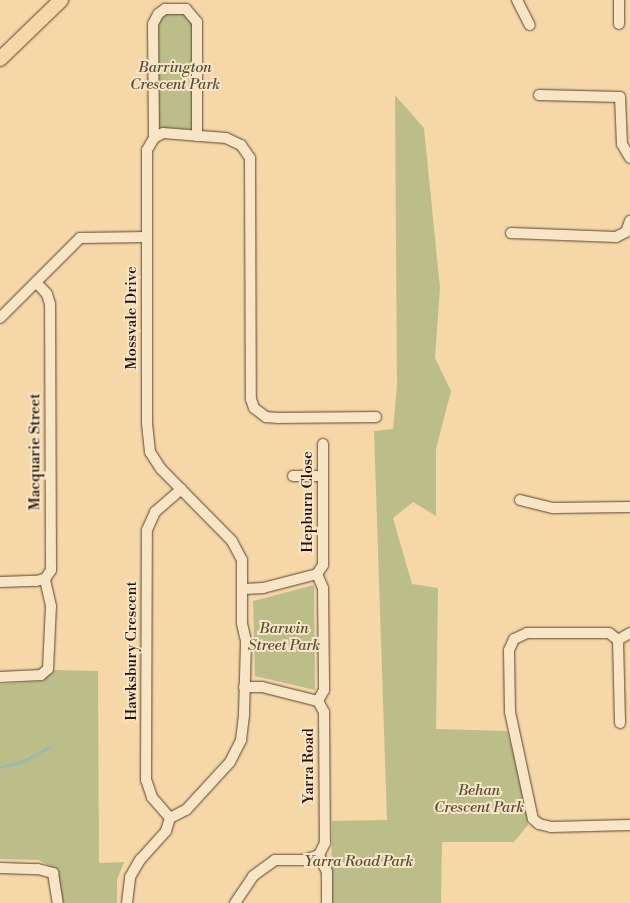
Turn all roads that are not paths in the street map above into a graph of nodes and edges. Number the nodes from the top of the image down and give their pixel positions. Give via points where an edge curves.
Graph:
1 (61, 0) edge
2 (517, 0) edge
3 (619, 0) edge
4 (620, 24) dead end
5 (530, 25) dead end
6 (0, 59) edge
7 (539, 96) dead end
8 (197, 136) junction
9 (154, 138) junction
10 (630, 158) edge
11 (630, 221) edge
12 (511, 232) dead end
13 (147, 237) junction
14 (36, 282) junction
15 (0, 318) edge
16 (376, 417) dead end
17 (323, 444) dead end
18 (293, 476) dead end
19 (322, 476) junction
20 (181, 489) junction
21 (520, 500) dead end
22 (630, 507) edge
23 (317, 574) junction
24 (45, 579) junction
25 (0, 582) edge
26 (244, 589) junction
27 (630, 633) edge
28 (618, 640) junction
29 (0, 677) edge
30 (244, 687) junction
31 (318, 701) junction
32 (620, 723) dead end
33 (170, 818) junction
34 (630, 825) edge
35 (319, 855) junction
36 (0, 868) edge
37 (58, 903) edge
38 (127, 903) edge
39 (235, 903) edge
40 (327, 903) edge

1 - 6 main road
2 - 5 street
3 - 4 street
7 - 10 street via 620,97 622,144
8 - 9 street via 163,133
8 - 9 street, Mossvale Drive via 198,22 186,9 165,9 153,24
8 - 16 street via 226,138 242,145 250,158 251,399 254,408 266,417 278,418
9 - 13 street, Mossvale Drive via 148,150
11 - 12 street via 626,232 616,236
13 - 14 street via 80,238
13 - 20 street, Mossvale Drive via 147,423 150,452
14 - 15 street
14 - 24 street, Macquarie Street via 47,294 50,304 51,570
17 - 19 street, Hepburn Close
18 - 19 street
19 - 23 street, Hepburn Close via 323,565
20 - 26 street, Mossvale Drive via 232,541 242,560
20 - 33 street, Hawksbury Crescent via 154,512 147,530 146,780 152,797
21 - 22 street via 553,508
23 - 26 street, Hepburn Close via 263,588
23 - 31 street via 323,588 324,690
24 - 25 street
24 - 29 street via 50,606 48,669 41,675
26 - 30 street, Mossvale Drive
27 - 28 street
28 - 32 street
28 - 34 street via 608,633 526,633 514,639 509,650 510,712 532,819 551,827
30 - 31 street via 262,687
30 - 33 street, Mossvale Drive via 241,740 230,762 186,810
31 - 35 street, Yarra Road via 324,712 326,843
33 - 38 street, Mossvale Drive via 166,831 140,860 130,877
35 - 39 street via 304,860 274,860 253,876
35 - 40 street via 327,872
36 - 37 street via 38,869 53,873

